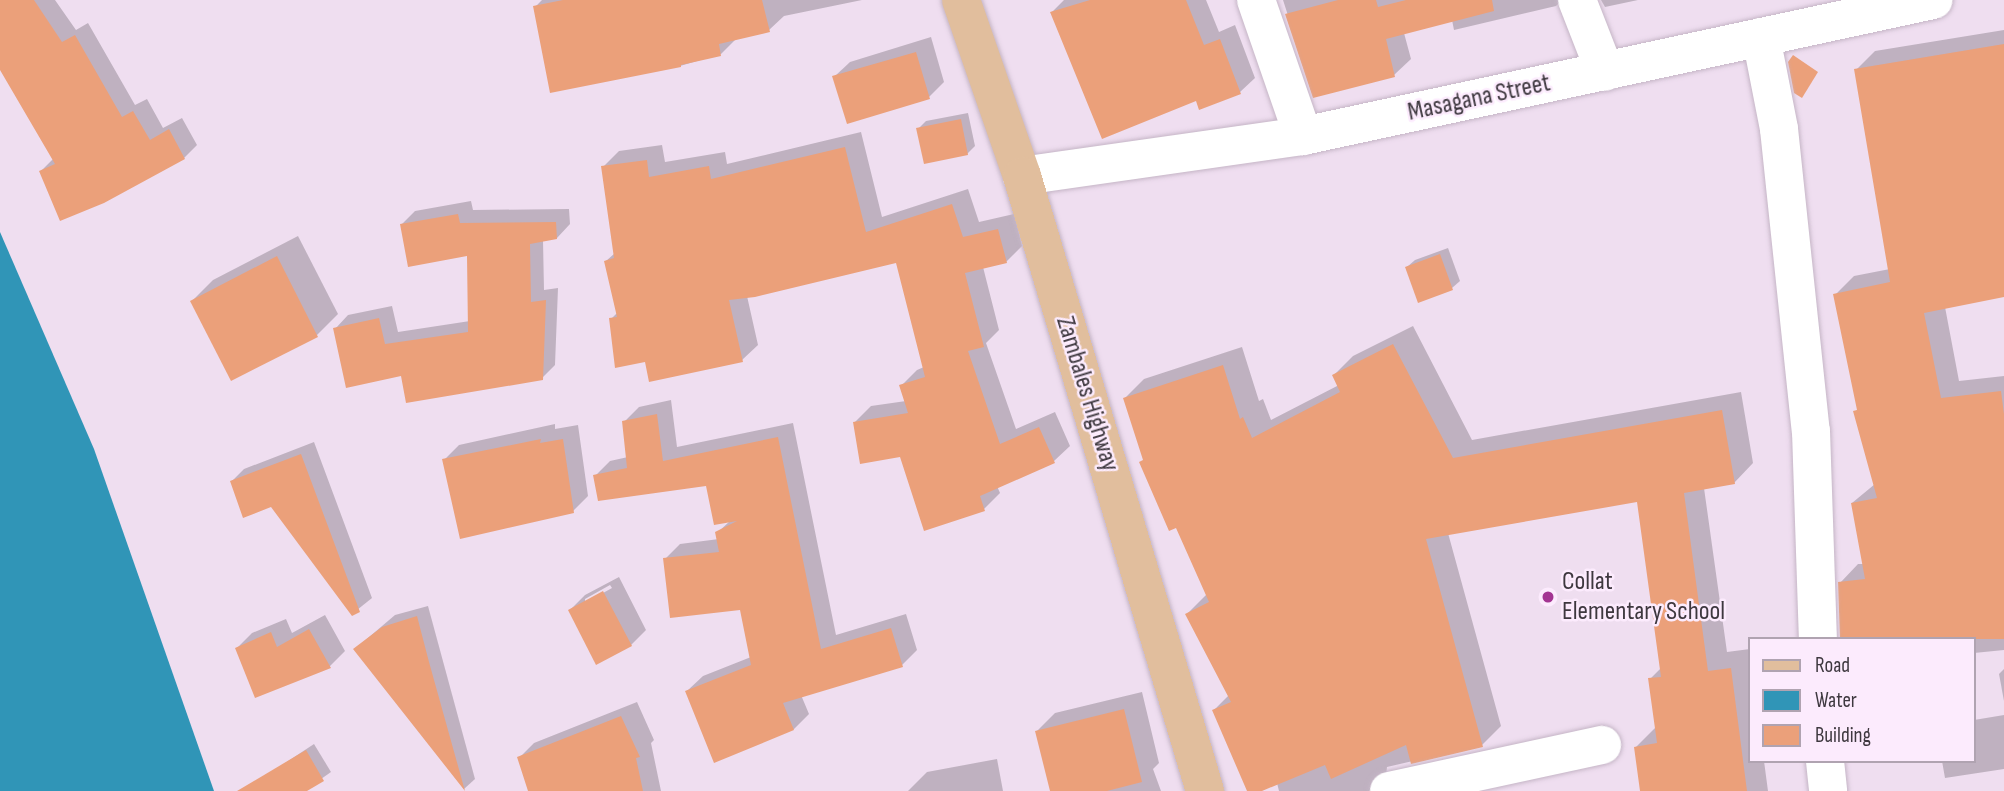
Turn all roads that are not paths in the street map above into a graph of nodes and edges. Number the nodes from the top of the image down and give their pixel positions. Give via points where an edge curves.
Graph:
1 (961, 0) edge
2 (1256, 0) edge
3 (1577, 0) edge
4 (1933, 0) edge
5 (1761, 37) junction
6 (1605, 72) junction
7 (1303, 136) junction
8 (1022, 176) junction
9 (1818, 637) edge
10 (1602, 744) dead end
11 (1825, 763) edge
12 (1205, 791) edge
13 (1389, 791) edge
14 (1828, 791) edge

1 - 8 main road, Zambales Highway
2 - 7 street
3 - 6 street
4 - 5 street, Masagana Street
5 - 6 street, Masagana Street
5 - 9 street via 1779,129 1811,431
6 - 7 street, Masagana Street
7 - 8 street, Masagana Street
8 - 12 main road, Zambales Highway
10 - 13 street
11 - 14 street

